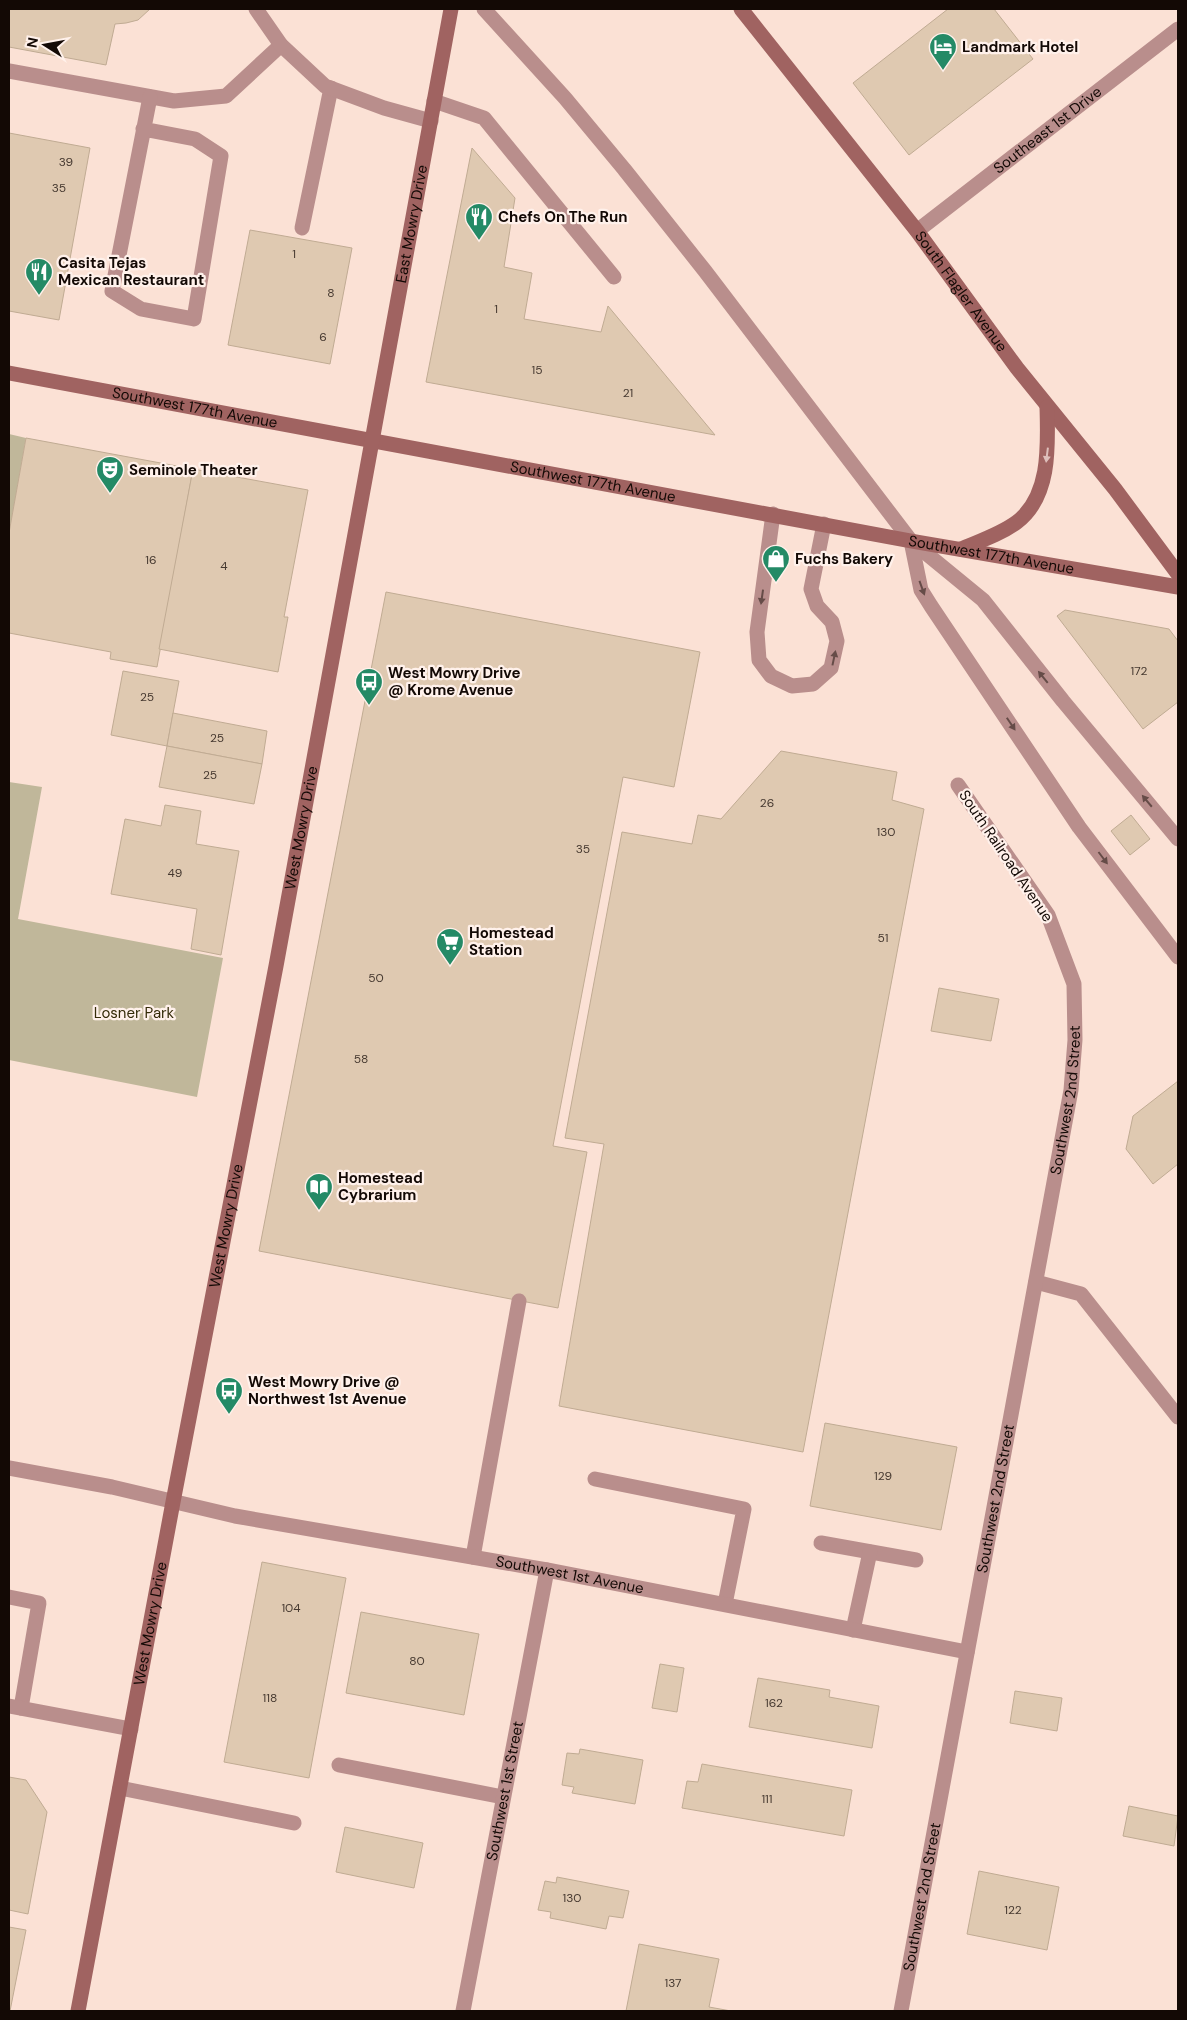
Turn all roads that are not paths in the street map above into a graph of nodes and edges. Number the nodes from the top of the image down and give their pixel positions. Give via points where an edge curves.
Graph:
1 (256, 9) edge
2 (451, 9) edge
3 (484, 9) edge
4 (741, 9) edge
5 (1178, 29) edge
6 (281, 45) junction
7 (9, 70) edge
8 (331, 88) junction
9 (150, 97) junction
10 (434, 101) junction
11 (431, 121) junction
12 (143, 129) junction
13 (302, 228) dead end
14 (917, 231) junction
15 (614, 277) dead end
16 (9, 373) edge
17 (1047, 407) junction
18 (371, 440) junction
19 (773, 514) junction
20 (824, 524) junction
21 (911, 541) junction
22 (960, 549) junction
23 (1178, 574) edge
24 (1178, 587) edge
25 (958, 785) dead end
26 (1178, 839) edge
27 (1178, 957) edge
28 (1074, 984) joint
29 (1036, 1282) junction
30 (520, 1300) dead end
31 (1178, 1417) edge
32 (9, 1468) edge
33 (595, 1479) dead end
34 (173, 1502) junction
35 (821, 1543) dead end
36 (870, 1552) junction
37 (473, 1557) junction
38 (916, 1560) dead end
39 (547, 1570) junction
40 (9, 1597) edge
41 (725, 1604) junction
42 (852, 1630) junction
43 (967, 1652) junction
44 (15, 1707) edge
45 (131, 1729) junction
46 (339, 1765) dead end
47 (120, 1788) junction
48 (504, 1797) junction
49 (294, 1823) dead end
50 (78, 2011) edge
51 (463, 2011) edge
52 (901, 2011) edge

1 - 6 street
2 - 10 street, East Mowry Drive
3 - 21 street via 571,105 667,222
4 - 14 street, South Flagler Avenue
5 - 14 street, Southeast 1st Drive
6 - 8 street
6 - 9 street via 226,96 174,101
7 - 9 street
8 - 11 street
8 - 13 street
9 - 12 street
10 - 11 street, East Mowry Drive
10 - 15 street via 484,118
11 - 18 street, East Mowry Drive
12 - 12 street via 112,291 141,309 194,319 222,156 195,139
14 - 17 street, South Flagler Avenue
16 - 18 street, Southwest 177th Avenue
17 -> 22 street via 1048,444 1036,499 1018,521
17 - 23 street, South Flagler Avenue
18 - 19 street, Southwest 177th Avenue
18 - 34 street, West Mowry Drive via 276,966
19 - 20 street, Southwest 177th Avenue
19 -> 20 street via 757,632 759,660 771,676 792,686 813,684 831,668 837,641 832,622 817,606 811,590
20 - 21 street, Southwest 177th Avenue
21 - 22 street, Southwest 177th Avenue
26 -> 21 street via 983,600
21 -> 27 street via 921,590 931,606 1079,827
22 - 24 street, Southwest 177th Avenue
25 - 28 street, South Railroad Avenue via 1048,915
28 - 29 street, Southwest 2nd Street via 1075,1040 1071,1090
29 - 31 street via 1081,1294
29 - 43 street, Southwest 2nd Street
30 - 37 street
32 - 34 street, Southwest 1st Avenue
33 - 41 street via 744,1509
34 - 37 street, Southwest 1st Avenue via 235,1516
34 - 45 street, West Mowry Drive
35 - 36 street
36 - 38 street
36 - 42 street
37 - 39 street, Southwest 1st Avenue
39 - 41 street, Southwest 1st Avenue
39 - 48 street, Southwest 1st Street
40 - 44 street via 39,1603
41 - 42 street, Southwest 1st Avenue
42 - 43 street, Southwest 1st Avenue
43 - 52 street, Southwest 2nd Street
44 - 45 street
45 - 47 street, West Mowry Drive
46 - 48 street
47 - 49 street
47 - 50 street, West Mowry Drive
48 - 51 street, Southwest 1st Street

